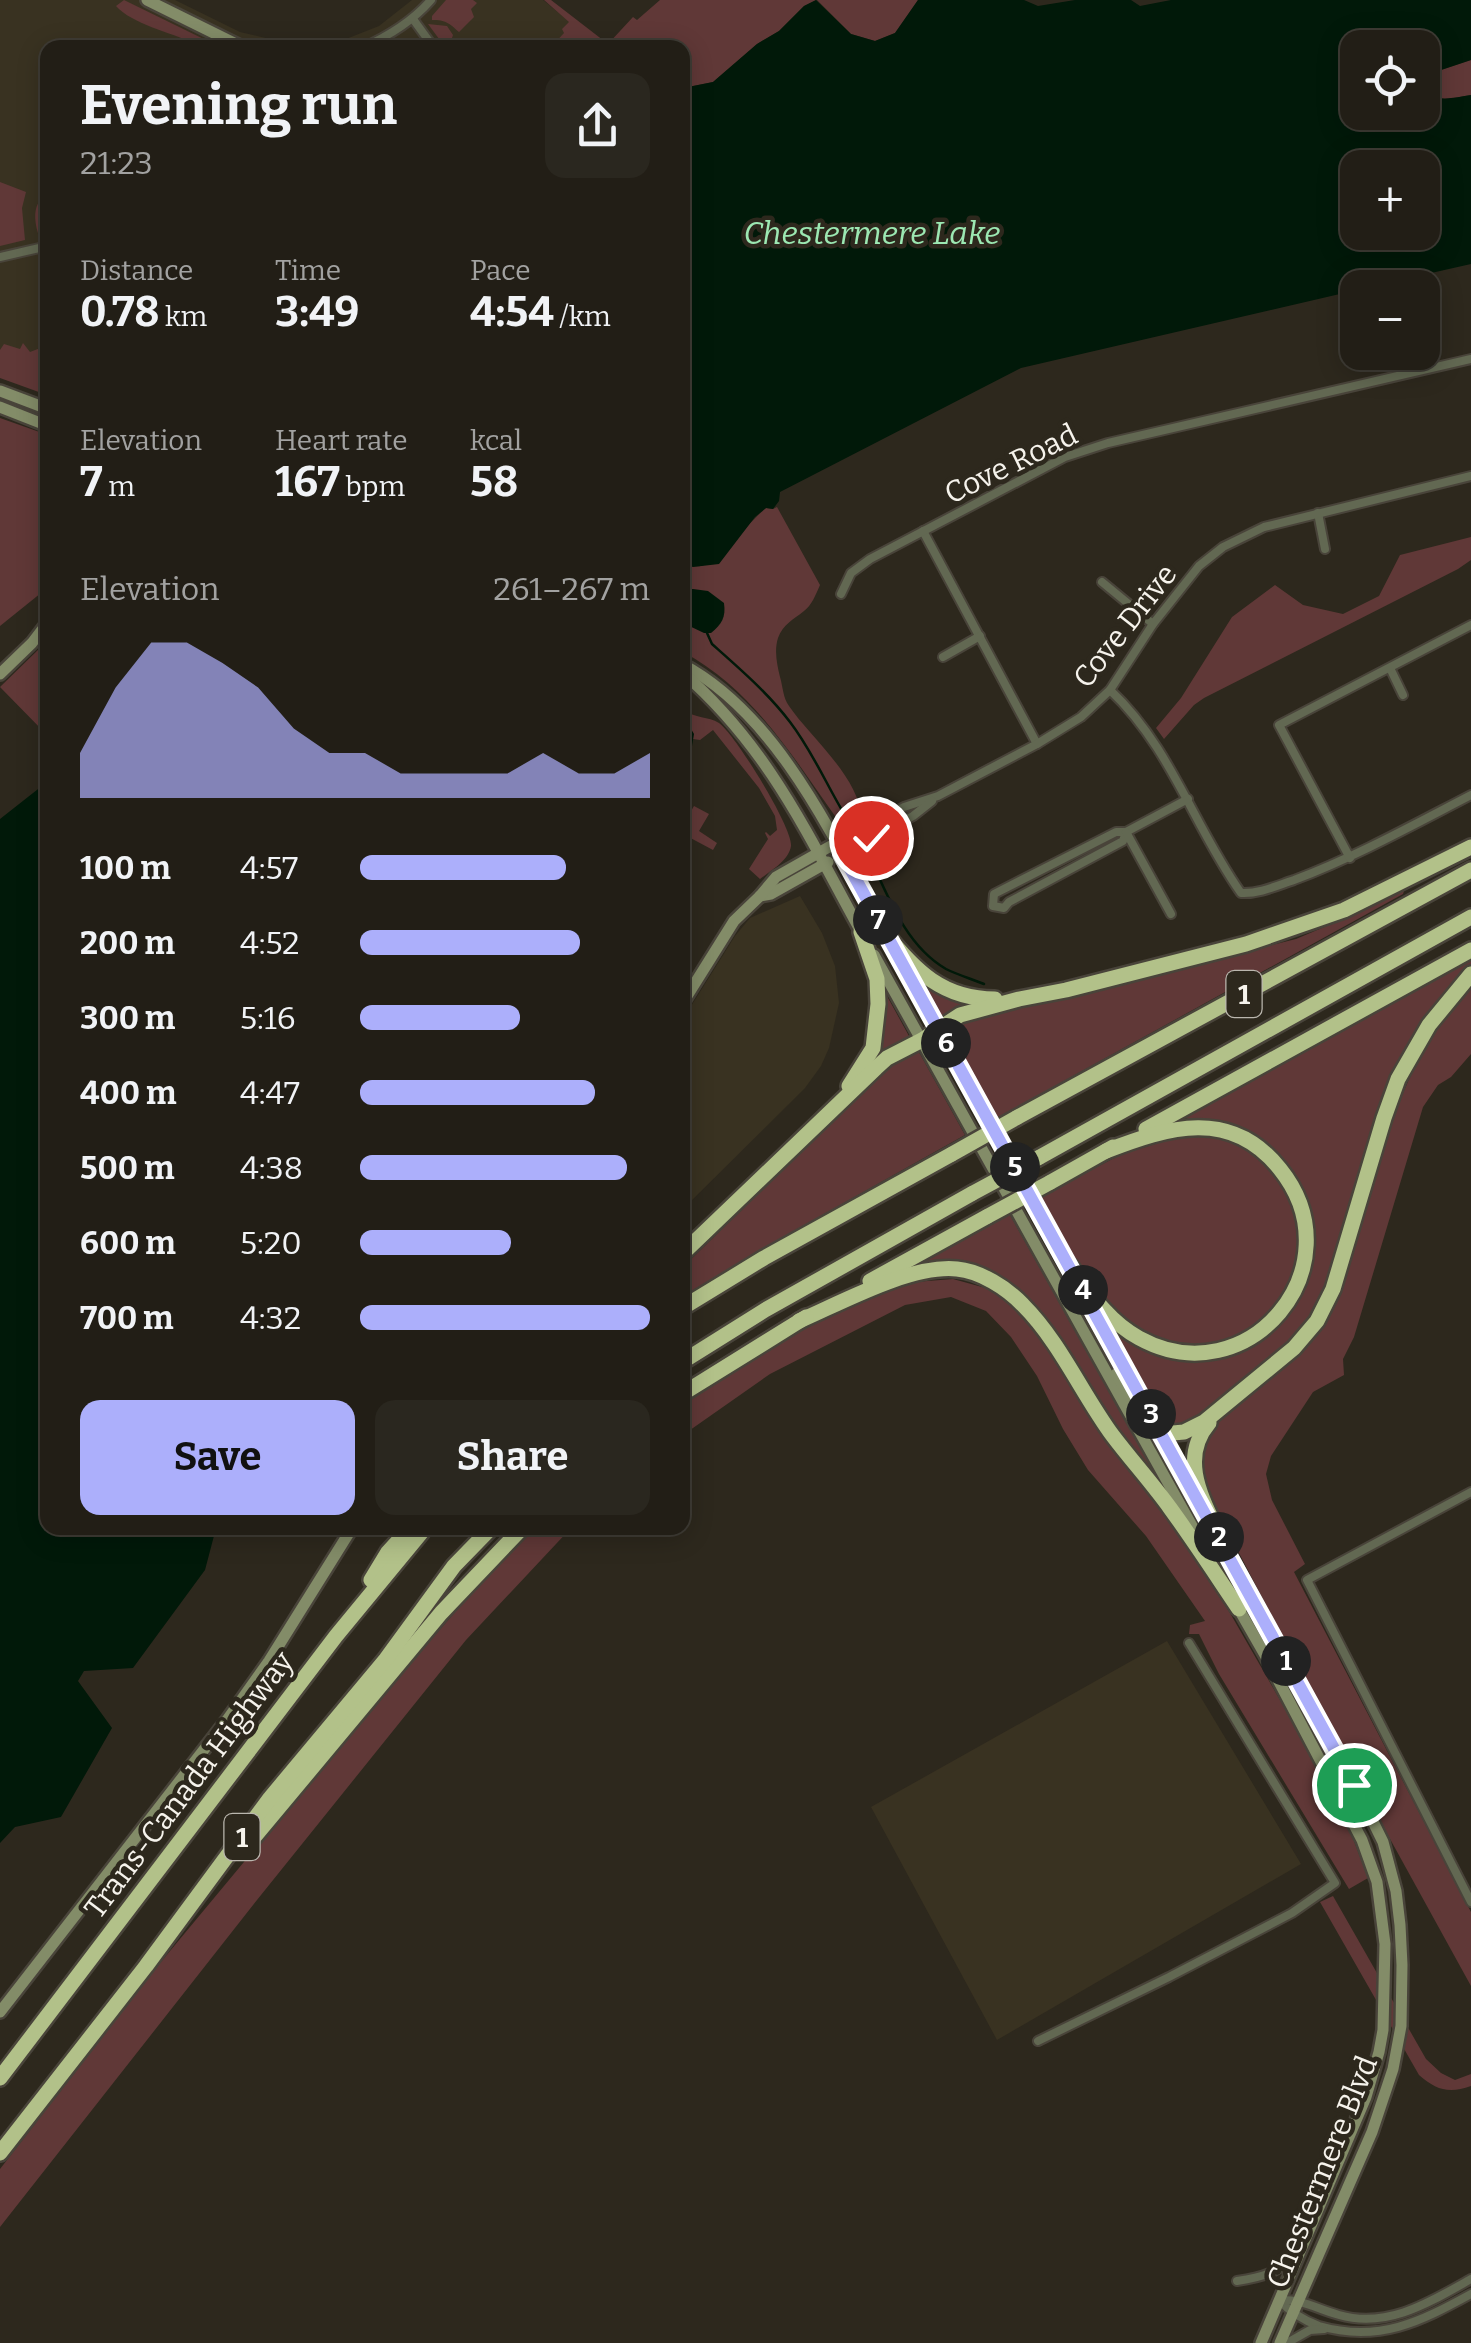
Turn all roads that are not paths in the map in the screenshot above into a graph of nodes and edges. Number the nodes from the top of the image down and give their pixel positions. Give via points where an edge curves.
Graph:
1 (148, 0) edge
2 (431, 0) edge
3 (413, 19) junction
4 (228, 40) edge
5 (380, 40) edge
6 (428, 40) edge
7 (40, 248) edge
8 (0, 257) edge
9 (1471, 359) edge
10 (0, 391) edge
11 (40, 406) edge
12 (0, 407) edge
13 (40, 423) edge
14 (1471, 476) edge
15 (1318, 513) junction
16 (923, 531) junction
17 (1325, 549) dead end
18 (1102, 582) dead end
19 (841, 594) dead end
20 (1153, 624) junction
21 (1471, 625) edge
22 (40, 632) edge
23 (980, 636) junction
24 (943, 657) dead end
25 (690, 668) edge
26 (1390, 668) junction
27 (0, 674) edge
28 (690, 679) edge
29 (1110, 690) junction
30 (1403, 695) dead end
31 (1037, 744) junction
32 (1471, 795) edge
33 (1188, 799) junction
34 (1126, 832) junction
35 (839, 848) junction
36 (1471, 848) edge
37 (822, 858) junction
38 (1350, 858) junction
39 (1471, 870) edge
40 (1171, 914) dead end
41 (1471, 917) edge
42 (861, 932) junction
43 (884, 933) junction
44 (1471, 950) edge
45 (1471, 974) edge
46 (690, 991) edge
47 (1018, 999) junction
48 (938, 1029) junction
49 (922, 1040) junction
50 (836, 1106) junction
51 (1106, 1151) junction
52 (1035, 1244) junction
53 (690, 1246) edge
54 (1070, 1267) junction
55 (690, 1303) edge
56 (798, 1321) junction
57 (690, 1357) edge
58 (690, 1389) edge
59 (1221, 1408) junction
60 (1162, 1434) junction
61 (1471, 1492) edge
62 (348, 1535) edge
63 (404, 1535) edge
64 (418, 1535) edge
65 (484, 1535) edge
66 (515, 1535) edge
67 (1224, 1546) junction
68 (1239, 1609) junction
69 (336, 1636) junction
70 (1189, 1643) dead end
71 (1471, 1902) edge
72 (0, 2012) edge
73 (107, 2016) junction
74 (1038, 2041) dead end
75 (0, 2078) edge
76 (0, 2154) edge
77 (1300, 2252) junction
78 (1471, 2278) edge
79 (1236, 2281) dead end
80 (1471, 2294) edge
81 (1298, 2299) junction
82 (1280, 2300) junction
83 (1292, 2314) junction
84 (1328, 2329) junction
85 (1261, 2343) edge
86 (1283, 2343) edge

1 - 4 main road
2 - 3 street
3 - 5 street
3 - 6 street
7 - 8 street
9 - 16 street, Cove Road via 1078,453
10 - 11 main road
12 - 13 main road
14 - 15 street, Cove Drive
15 - 17 street
15 - 20 street, Cove Drive via 1223,546
16 - 19 street via 860,566
16 - 23 street, Cove Road
18 - 20 street
20 - 29 street, Cove Drive
21 - 26 street
22 - 27 main road
23 - 24 street
23 - 31 street, Cove Road
25 - 35 main road via 760,728
26 - 30 street
26 - 38 street via 1279,726
28 - 37 main road via 764,760
29 - 31 street, Cove Drive
29 - 33 street via 1146,729
31 - 35 street, Cove Drive via 904,807
32 - 38 street
33 - 34 street
33 - 38 street via 1241,893
34 - 34 street via 994,894 993,906 1004,908 1123,840
34 - 40 street
35 - 37 main road
35 - 43 main road
36 - 47 highway via 1344,910 1246,944
37 - 42 main road
37 - 46 main road via 760,896 734,921
39 - 55 highway, 1, bridge
41 - 57 highway, 1, bridge
42 - 49 main road
42 - 50 highway via 877,979 872,1048
43 - 47 highway via 934,983 973,998
43 - 48 main road
44 - 51 highway
45 - 59 highway via 1429,1025 1398,1079 1326,1306 1294,1348
47 - 48 highway via 960,1015
48 - 49 highway
48 - 54 main road
49 - 50 highway via 887,1058
49 - 52 main road
50 - 53 highway
51 - 54 highway via 1190,1127 1221,1130 1263,1150 1304,1212 1299,1280 1285,1308 1249,1338 1218,1351 1184,1353 1124,1328
51 - 56 highway, bridge
52 - 60 main road via 1141,1414
52 - 68 main road, Chestermere Blvd
54 - 60 main road
56 - 58 highway
56 - 68 highway via 932,1270 958,1269 1000,1287 1039,1322
59 - 60 highway via 1195,1428
59 - 67 highway via 1198,1438 1192,1462
60 - 67 main road, Chestermere Blvd
61 - 71 street via 1307,1580
62 - 72 main road via 228,1720
63 - 69 highway
64 - 69 highway, Trans-Canada Highway / 1
65 - 73 highway, 1 via 270,1798
66 - 73 highway via 440,1614
67 - 81 main road, Chestermere Blvd via 1383,1842 1396,1891 1401,2026 1393,2069
68 - 77 main road, Chestermere Blvd via 1362,1840 1383,1918 1379,2052
69 - 75 highway, Trans-Canada Highway / 1
70 - 74 street via 1335,1883 1292,1913
73 - 76 highway, 1
77 - 79 street, Chestermere Blvd via 1274,2273
77 - 82 main road, Chestermere Blvd
78 - 81 street via 1419,2308 1374,2318 1345,2317
80 - 84 street via 1384,2333
81 - 82 street
81 - 83 main road, Chestermere Blvd
82 - 83 street
82 - 85 main road, Chestermere Blvd
83 - 84 street
83 - 86 main road, Chestermere Blvd
84 - 86 street, Chestermere Blvd

